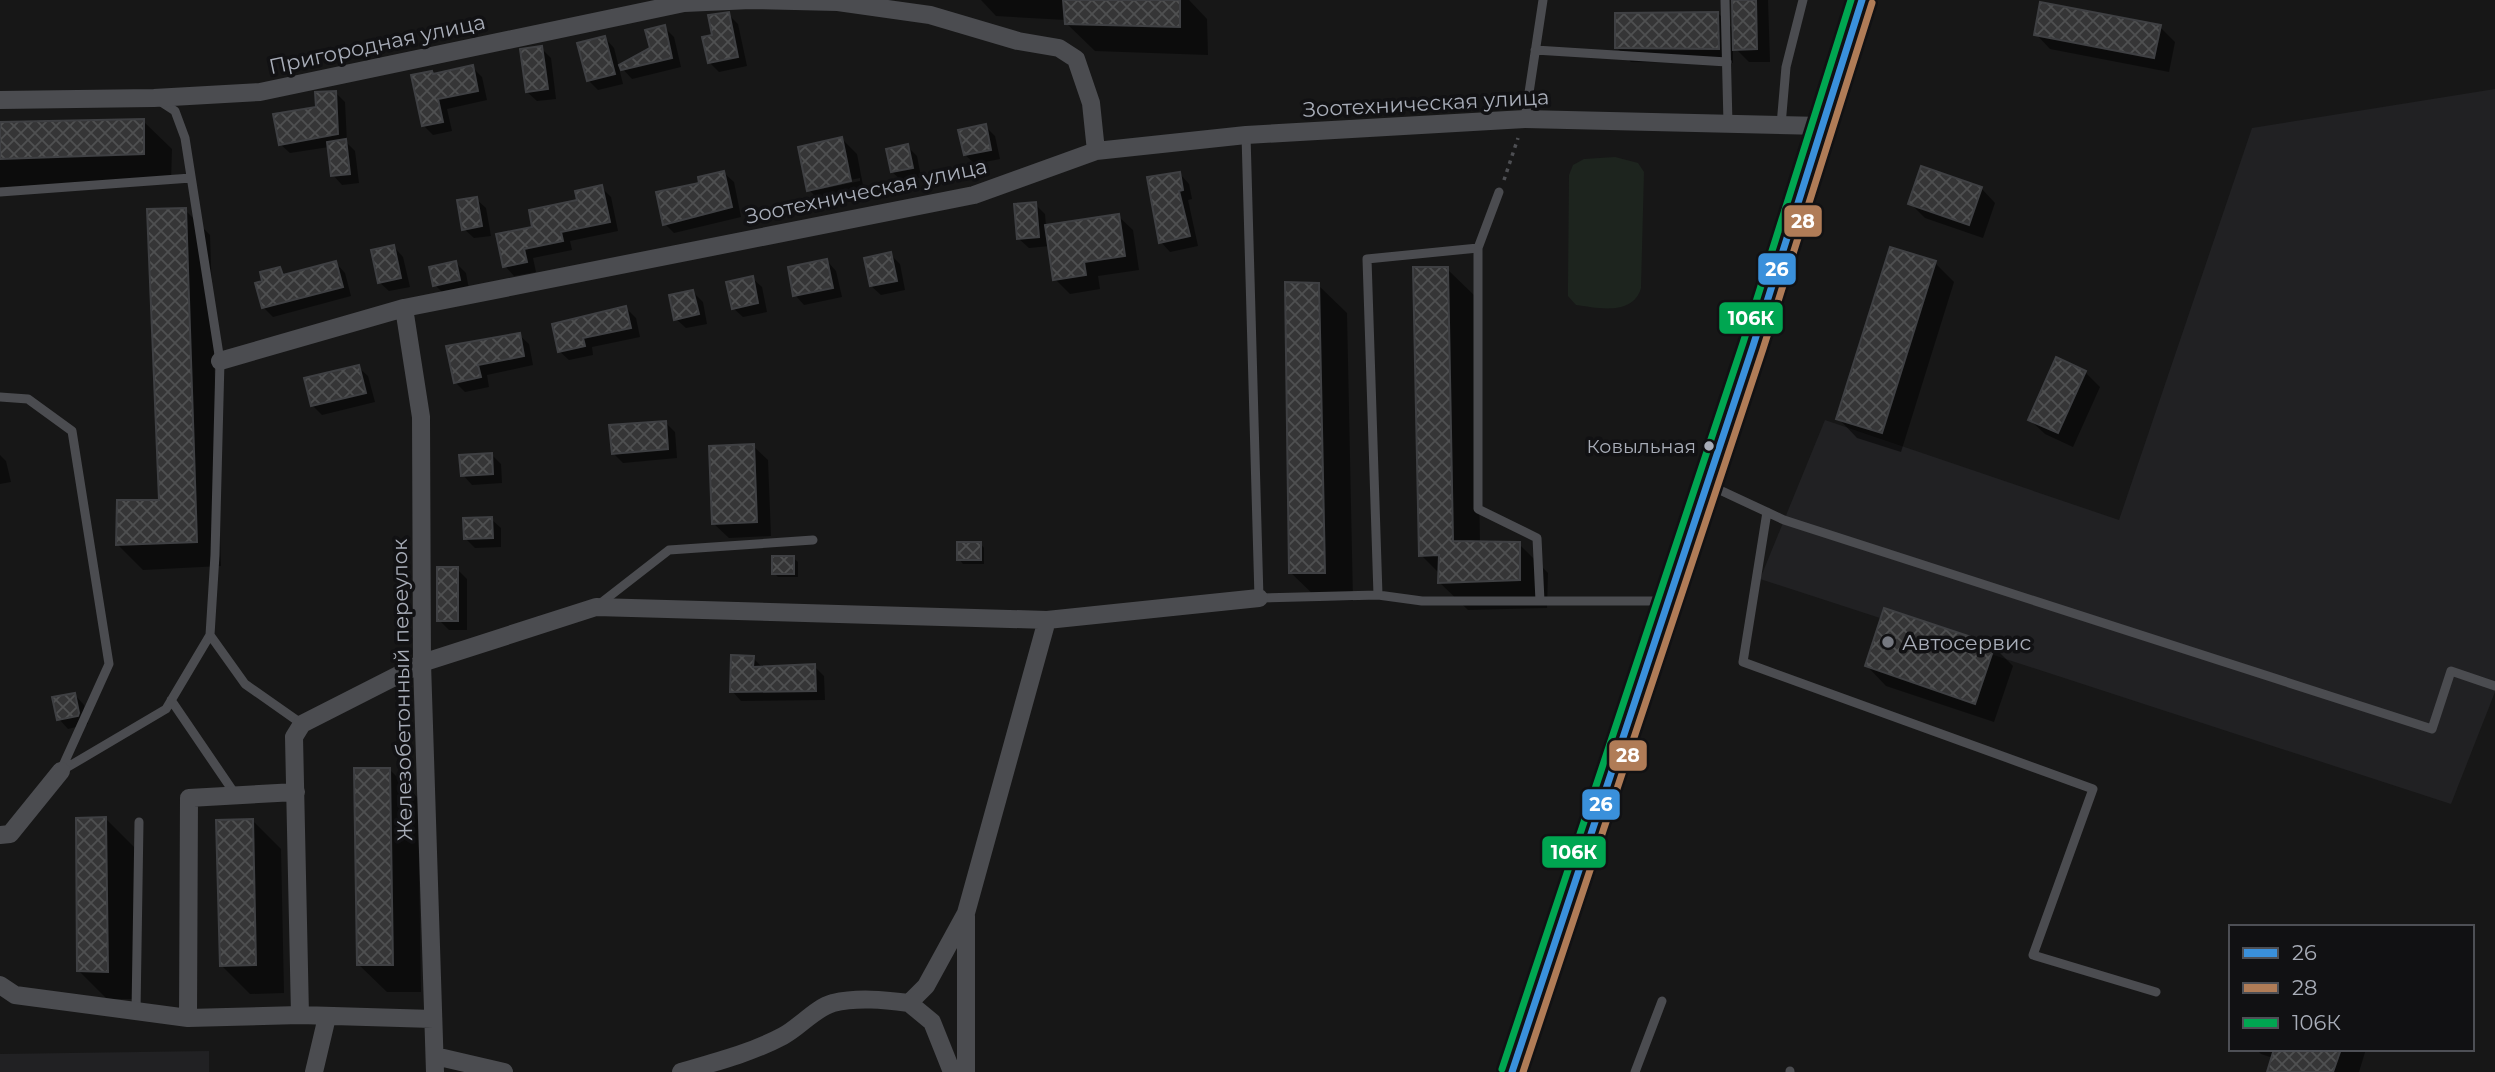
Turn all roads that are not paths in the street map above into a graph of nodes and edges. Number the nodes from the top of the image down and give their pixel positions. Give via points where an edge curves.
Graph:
1 (1543, 0) edge
2 (1726, 0) edge
3 (1803, 0) edge
4 (1862, 0) edge
5 (1535, 50) junction
6 (1727, 62) junction
7 (154, 98) junction
8 (0, 100) edge
9 (1525, 119) junction
10 (1728, 124) junction
11 (1781, 125) junction
12 (1822, 126) junction
13 (1247, 135) junction
14 (1096, 150) junction
15 (191, 178) junction
16 (0, 192) edge
17 (1499, 192) road end
18 (1478, 248) junction
19 (404, 308) junction
20 (220, 361) junction
21 (0, 388) edge
22 (4, 397) edge
23 (1707, 484) junction
24 (1767, 512) junction
25 (813, 540) dead end
26 (1378, 595) junction
27 (1259, 598) junction
28 (1540, 601) junction
29 (1669, 601) junction
30 (596, 607) junction
31 (1047, 620) junction
32 (210, 635) junction
33 (422, 663) junction
34 (2495, 686) edge
35 (172, 700) junction
36 (302, 724) junction
37 (61, 771) junction
38 (296, 792) junction
39 (236, 796) junction
40 (139, 822) dead end
41 (0, 835) edge
42 (966, 913) junction
43 (5, 992) edge
44 (2156, 992) dead end
45 (1662, 1001) dead end
46 (909, 1003) junction
47 (136, 1011) junction
48 (300, 1015) junction
49 (327, 1017) junction
50 (188, 1018) junction
51 (433, 1019) junction
52 (435, 1064) edge
53 (314, 1072) edge
54 (504, 1072) edge
55 (681, 1072) edge
56 (952, 1072) edge
57 (966, 1072) edge
58 (1512, 1072) edge
59 (1636, 1072) edge

1 - 5 lane
2 - 6 lane
3 - 11 lane via 1786,67
4 - 12 main road
5 - 6 lane
5 - 9 lane
6 - 10 lane
7 - 8 street, Пригородная улица
7 - 14 street, Пригородная улица via 260,92 684,3 838,2 930,15 1059,48 1076,59 1091,103
7 - 15 lane via 175,111
9 - 10 street, Зоотехническая улица
9 - 13 street, Зоотехническая улица
10 - 11 street, Зоотехническая улица
11 - 12 street, Зоотехническая улица
12 - 23 main road
13 - 14 street, Зоотехническая улица
13 - 27 lane
14 - 19 street, Зоотехническая улица via 974,195
15 - 16 lane
15 - 20 lane
17 - 18 lane
18 - 26 lane via 1367,259
18 - 28 lane via 1478,509 1537,538
19 - 20 street, Зоотехническая улица
19 - 33 street, Железобетонный переулок via 421,417
20 - 32 lane
21 - 22 lane
22 - 37 lane via 28,399 72,431 109,664
23 - 24 lane
23 - 29 main road
24 - 34 lane via 2432,729 2451,671
24 - 44 lane via 1743,662 2093,789 2033,955
25 - 30 lane via 669,550
26 - 27 lane
26 - 28 lane via 1422,601
27 - 31 street
28 - 29 lane
29 - 58 main road
30 - 31 street
30 - 33 street
31 - 42 street
32 - 35 lane
32 - 36 lane via 245,684
33 - 36 street
33 - 51 street, Железобетонный переулок
35 - 37 lane via 166,709
35 - 39 lane
36 - 38 street via 295,737
37 - 41 street via 10,834
38 - 39 street
38 - 48 street
39 - 50 street via 189,798
40 - 47 lane
42 - 46 street via 926,986
42 - 57 street
43 - 47 street
45 - 59 lane
46 - 55 street via 871,998 831,1003 758,1048
46 - 56 street via 932,1022
47 - 50 street
48 - 49 street
48 - 50 street
49 - 51 street
49 - 53 street
51 - 52 street, Железобетонный переулок
52 - 54 street

